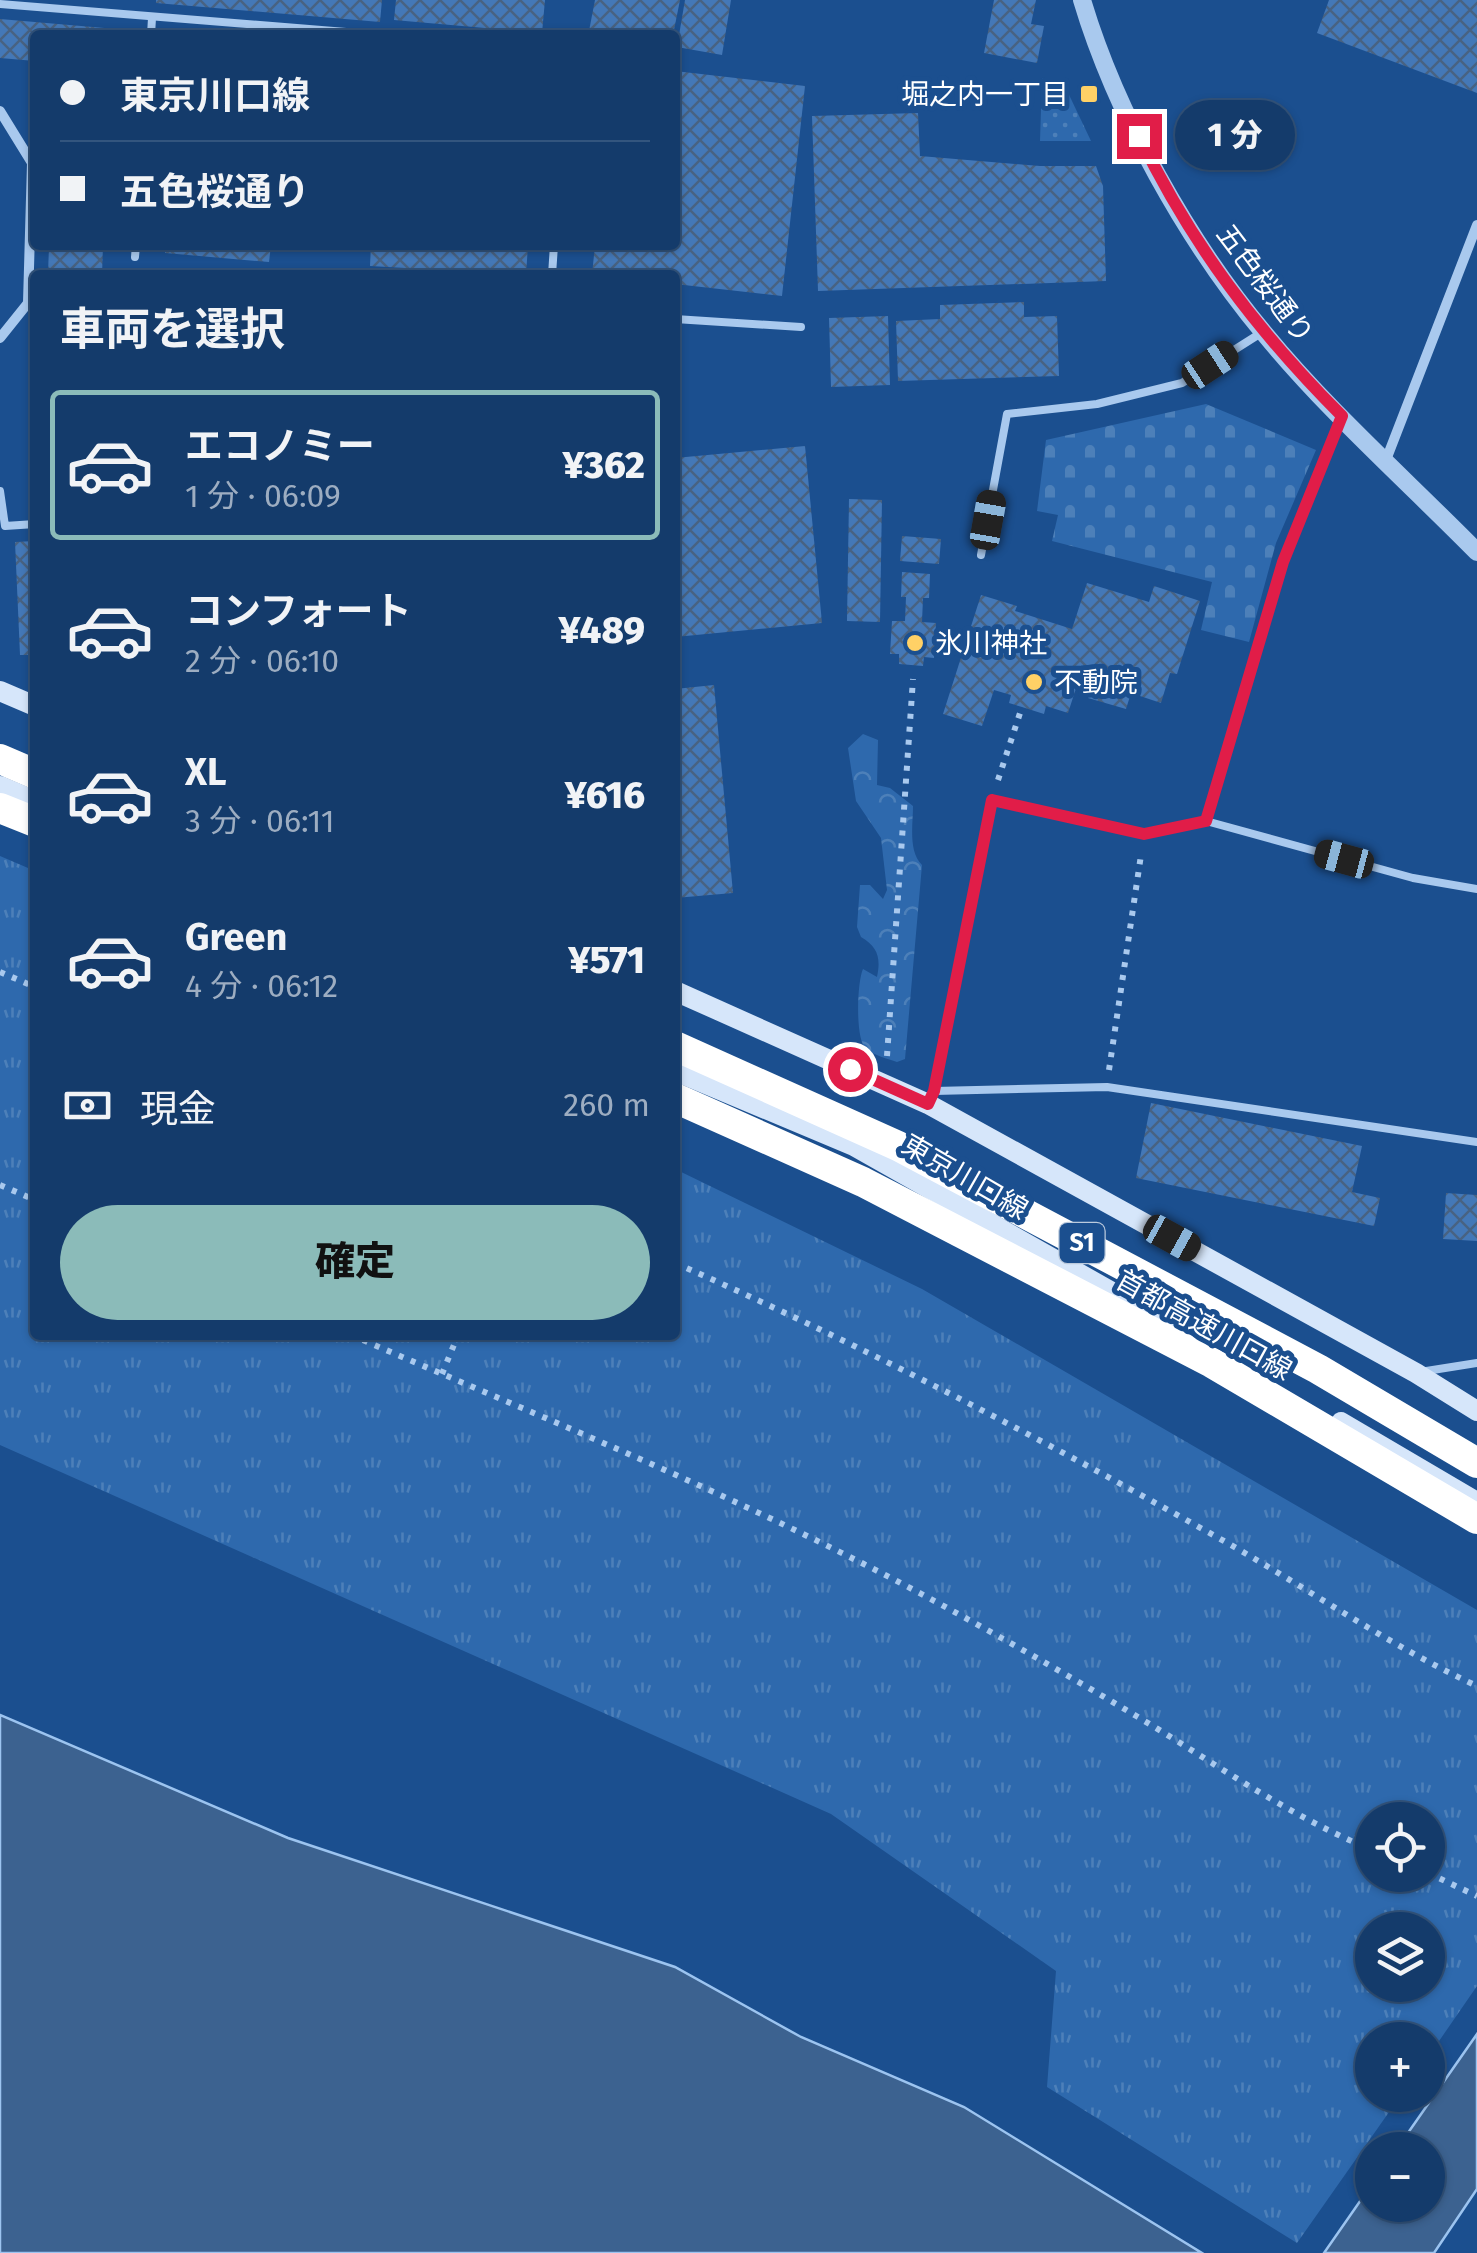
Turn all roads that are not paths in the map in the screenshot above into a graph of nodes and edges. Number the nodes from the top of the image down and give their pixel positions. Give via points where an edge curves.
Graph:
1 (1082, 0) edge
2 (0, 4) edge
3 (152, 18) junction
4 (151, 30) edge
5 (315, 30) edge
6 (0, 111) edge
7 (30, 159) edge
8 (1476, 229) edge
9 (30, 233) edge
10 (136, 250) edge
11 (135, 257) dead end
12 (680, 319) edge
13 (801, 326) dead end
14 (1262, 332) junction
15 (0, 338) edge
16 (1342, 416) junction
17 (1386, 460) junction
18 (0, 490) edge
19 (30, 524) edge
20 (1477, 552) edge
21 (981, 556) dead end
22 (0, 691) edge
23 (30, 704) edge
24 (0, 760) edge
25 (30, 772) edge
26 (0, 786) edge
27 (30, 799) edge
28 (0, 808) edge
29 (30, 820) edge
30 (1206, 821) junction
31 (1477, 889) edge
32 (680, 994) edge
33 (680, 1048) edge
34 (680, 1073) edge
35 (931, 1098) junction
36 (680, 1100) edge
37 (1477, 1131) edge
38 (1475, 1142) edge
39 (1477, 1364) edge
40 (1416, 1373) junction
41 (1477, 1411) edge
42 (1477, 1463) edge
43 (1477, 1502) edge
44 (1477, 1519) edge

1 - 14 street, 五色桜通り via 1108,72 1171,202
2 - 3 lane
3 - 4 lane
3 - 5 lane
6 - 7 street
8 - 17 street
9 - 15 street via 28,304
10 - 11 lane
12 - 13 lane
14 - 16 street, 五色桜通り
14 - 21 lane via 1182,383 1097,404 1007,414
16 - 17 street, 五色桜通り
16 - 30 lane via 1283,562
17 - 20 street, 五色桜通り
18 - 19 lane via 4,526
22 - 23 main road
24 - 25 highway
26 - 27 main road
28 - 29 highway
30 - 31 lane
30 - 35 lane via 1144,834 992,800
32 - 35 main road, 東京川口線 via 885,1085
33 - 42 highway, 首都高速川口線 / S1 via 914,1154 1318,1368
34 - 43 main road, 東京川口線 via 854,1146
35 - 38 lane via 1107,1087
35 - 40 main road, 東京川口線
36 - 44 highway, 首都高速川口線 / S1 via 863,1182 1212,1363
37 - 38 lane
39 - 40 lane
40 - 41 main road, 東京川口線

